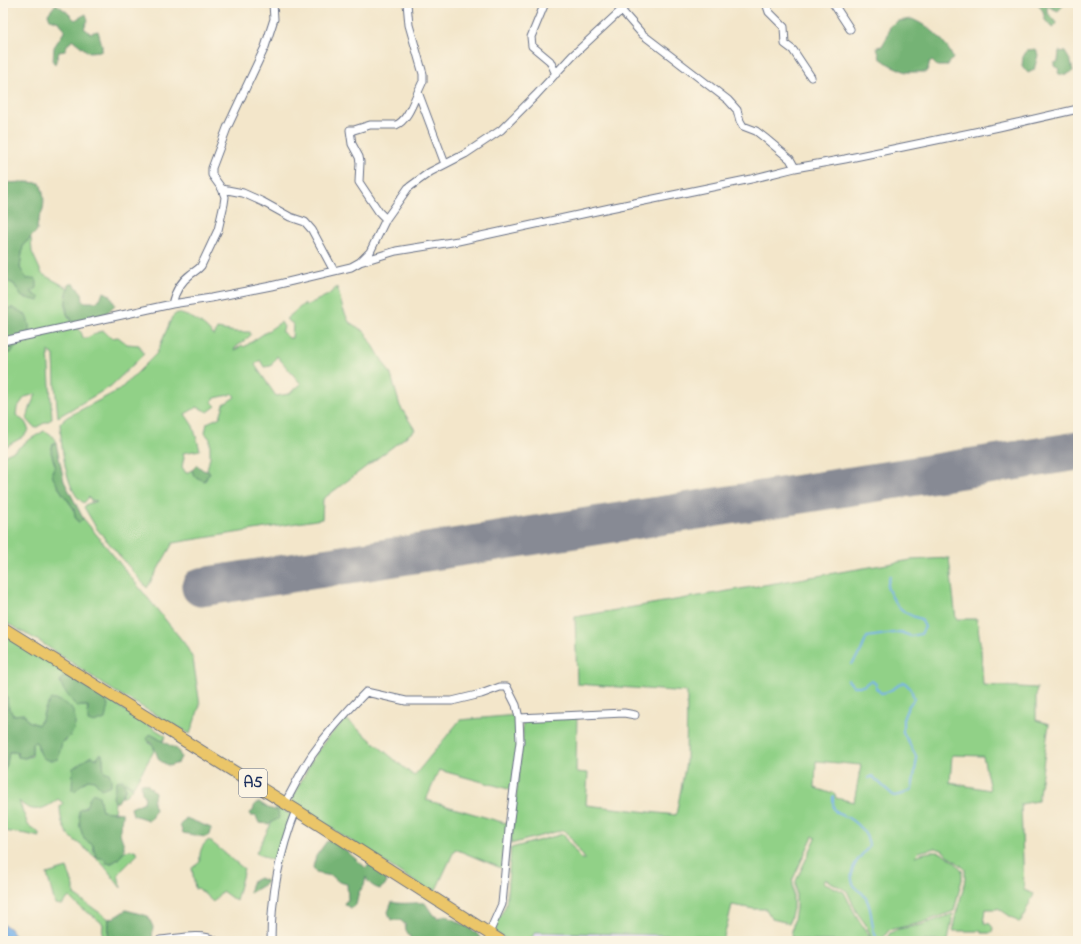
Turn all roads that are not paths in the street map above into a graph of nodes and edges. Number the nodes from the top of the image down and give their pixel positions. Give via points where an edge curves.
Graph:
1 (273, 3) edge
2 (406, 3) edge
3 (545, 3) edge
4 (629, 3) edge
5 (766, 3) edge
6 (833, 3) edge
7 (620, 10) junction
8 (850, 29) dead end
9 (556, 74) junction
10 (810, 77) dead end
11 (418, 92) junction
12 (1078, 109) edge
13 (445, 164) junction
14 (795, 168) junction
15 (222, 189) junction
16 (386, 219) junction
17 (360, 262) junction
18 (334, 271) junction
19 (172, 304) junction
20 (3, 341) edge
21 (3, 628) edge
22 (635, 716) dead end
23 (519, 718) junction
24 (285, 803) junction
25 (296, 810) junction
26 (489, 933) junction
27 (160, 940) edge
28 (216, 941) edge
29 (271, 941) edge
30 (501, 941) edge

1 - 15 street via 274,20 212,168 212,175
2 - 11 street via 409,25 423,74
3 - 9 street via 531,37 532,46 550,60
4 - 7 street
5 - 10 street via 769,12 784,27 785,44 793,50
6 - 8 street
7 - 9 street
7 - 14 street via 642,34 728,100 737,110 743,126 756,131 790,160
9 - 13 street via 501,130
11 - 13 street
11 - 16 street via 399,124 370,125 350,130 352,144 360,162 359,182
12 - 14 street via 954,137
13 - 16 street via 408,188
14 - 17 street via 458,241 396,251
15 - 18 street via 243,193 305,222
15 - 19 street via 224,204 212,244 199,269 179,285
16 - 17 street via 370,252
17 - 18 street
18 - 19 street via 256,289
19 - 20 street
21 - 24 highway, A5 / A5
22 - 23 street via 624,713
23 - 24 street via 507,687 452,701 406,701 366,692 326,735 311,756
23 - 26 street via 520,742 502,904
24 - 25 highway, A5 / A5
25 - 26 highway, A5 / A5
25 - 29 street via 277,869
26 - 30 highway, A5 / A5
27 - 28 street via 202,937

